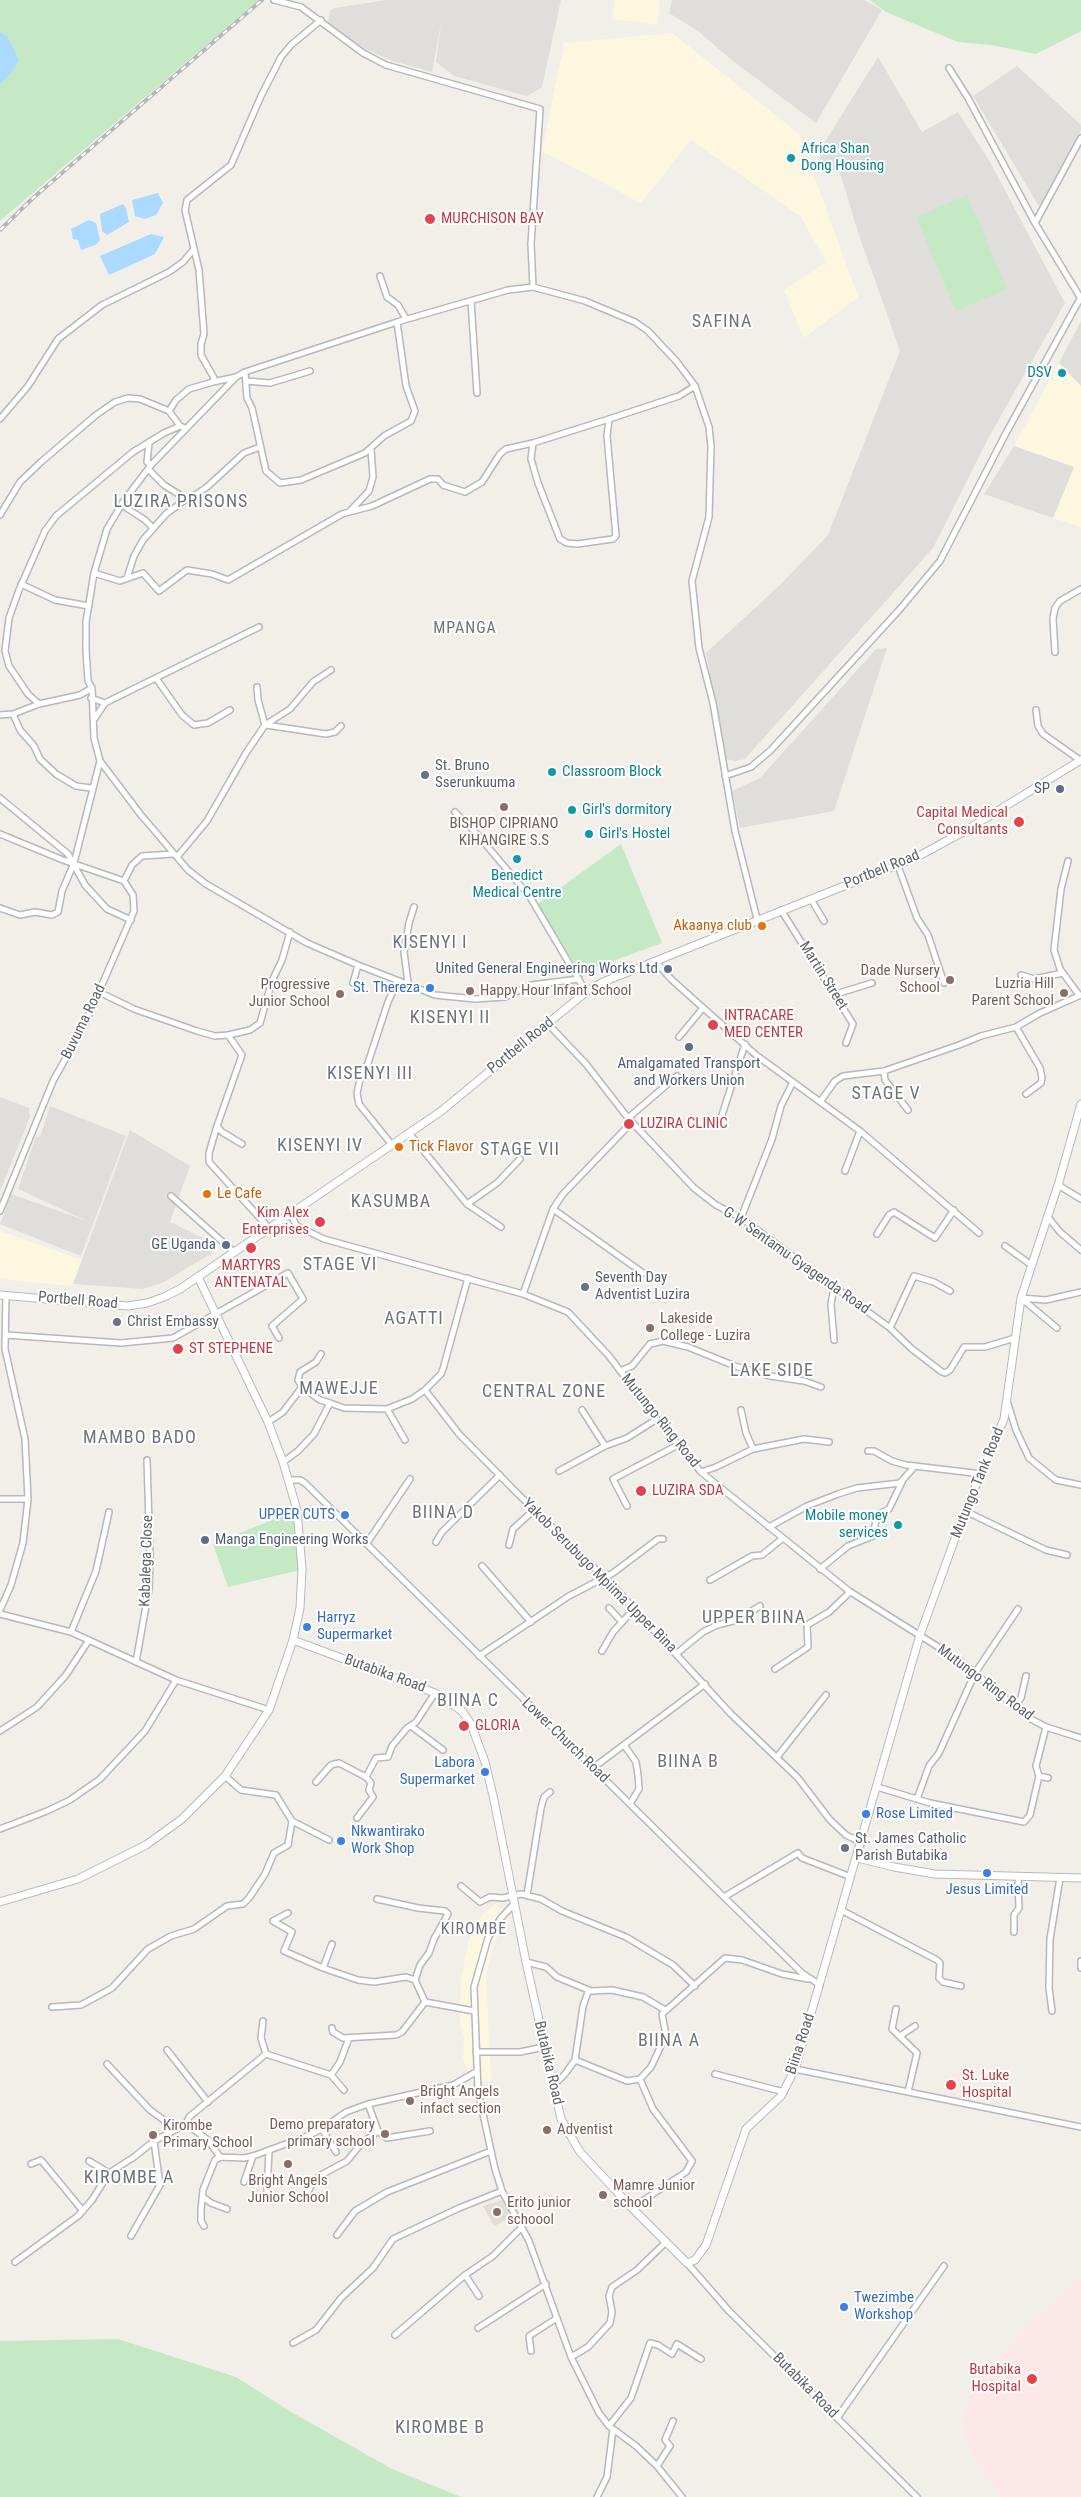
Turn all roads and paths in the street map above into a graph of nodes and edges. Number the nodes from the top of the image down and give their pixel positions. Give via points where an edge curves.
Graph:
1 (274, 0) edge
2 (320, 20) junction
3 (949, 68) dead end
4 (1081, 138) edge
5 (1035, 223) junction
6 (194, 249) junction
7 (380, 276) dead end
8 (533, 287) junction
9 (1080, 297) edge
10 (470, 301) junction
11 (406, 319) junction
12 (397, 322) junction
13 (310, 371) dead end
14 (245, 372) junction
15 (236, 377) junction
16 (246, 381) junction
17 (213, 382) junction
18 (695, 386) junction
19 (476, 393) dead end
20 (169, 411) junction
21 (0, 419) edge
22 (609, 419) junction
23 (183, 427) junction
24 (149, 443) junction
25 (533, 443) junction
26 (260, 447) junction
27 (371, 449) junction
28 (150, 467) junction
29 (178, 494) junction
30 (185, 500) junction
31 (123, 502) junction
32 (174, 507) junction
33 (348, 513) junction
34 (0, 515) edge
35 (153, 528) junction
36 (94, 573) junction
37 (127, 578) junction
38 (21, 584) junction
39 (1081, 589) edge
40 (89, 606) junction
41 (259, 627) dead end
42 (1055, 652) dead end
43 (331, 670) dead end
44 (156, 678) junction
45 (92, 688) junction
46 (257, 688) dead end
47 (91, 698) junction
48 (105, 703) junction
49 (39, 704) junction
50 (230, 710) dead end
51 (1036, 710) dead end
52 (13, 714) junction
53 (0, 715) edge
54 (95, 718) junction
55 (265, 725) junction
56 (341, 726) dead end
57 (100, 760) junction
58 (1081, 760) edge
59 (725, 776) junction
60 (91, 788) junction
61 (0, 798) edge
62 (455, 812) dead end
63 (0, 834) edge
64 (175, 855) junction
65 (1068, 861) dead end
66 (74, 863) junction
67 (897, 864) junction
68 (124, 881) junction
69 (811, 899) junction
70 (414, 907) dead end
71 (0, 908) edge
72 (781, 910) junction
73 (131, 920) junction
74 (757, 920) junction
75 (824, 921) dead end
76 (290, 932) junction
77 (655, 961) junction
78 (358, 965) junction
79 (1063, 973) junction
80 (1021, 975) dead end
81 (580, 979) junction
82 (397, 982) junction
83 (353, 983) dead end
84 (872, 983) dead end
85 (944, 983) dead end
86 (408, 984) junction
87 (99, 992) junction
88 (586, 992) junction
89 (836, 994) junction
90 (1080, 995) edge
91 (703, 1008) junction
92 (548, 1024) junction
93 (1016, 1028) junction
94 (228, 1036) junction
95 (679, 1038) dead end
96 (846, 1043) dead end
97 (745, 1044) junction
98 (884, 1071) junction
99 (677, 1076) dead end
100 (793, 1082) junction
101 (1026, 1094) dead end
102 (820, 1102) junction
103 (1081, 1104) edge
104 (908, 1110) dead end
105 (722, 1115) dead end
106 (630, 1120) junction
107 (217, 1126) junction
108 (860, 1132) junction
109 (409, 1134) junction
110 (242, 1144) dead end
111 (392, 1145) junction
112 (520, 1159) dead end
113 (845, 1171) dead end
114 (1058, 1185) junction
115 (171, 1196) dead end
116 (1081, 1199) edge
117 (466, 1204) junction
118 (553, 1209) junction
119 (954, 1210) junction
120 (0, 1211) edge
121 (290, 1214) junction
122 (1047, 1216) junction
123 (741, 1218) junction
124 (501, 1227) dead end
125 (269, 1228) junction
126 (979, 1233) dead end
127 (877, 1234) dead end
128 (1005, 1246) dead end
129 (1081, 1250) edge
130 (234, 1252) junction
131 (1030, 1264) junction
132 (643, 1273) dead end
133 (198, 1277) junction
134 (468, 1278) junction
135 (834, 1287) junction
136 (950, 1291) dead end
137 (1081, 1292) edge
138 (522, 1294) junction
139 (3, 1295) edge
140 (1020, 1298) junction
141 (217, 1316) junction
142 (890, 1328) junction
143 (1057, 1328) dead end
144 (6, 1334) junction
145 (279, 1338) dead end
146 (1015, 1338) junction
147 (834, 1340) dead end
148 (321, 1354) dead end
149 (620, 1371) junction
150 (302, 1387) junction
151 (821, 1387) dead end
152 (425, 1390) junction
153 (330, 1403) junction
154 (1008, 1404) junction
155 (387, 1409) junction
156 (582, 1410) dead end
157 (741, 1410) dead end
158 (657, 1420) junction
159 (268, 1422) junction
160 (405, 1440) dead end
161 (829, 1442) dead end
162 (678, 1444) junction
163 (605, 1446) junction
164 (753, 1449) junction
165 (868, 1450) dead end
166 (147, 1460) dead end
167 (283, 1462) junction
168 (915, 1466) junction
169 (559, 1471) dead end
170 (701, 1472) junction
171 (982, 1474) junction
172 (500, 1475) junction
173 (410, 1479) dead end
174 (289, 1480) junction
175 (902, 1482) junction
176 (1081, 1485) edge
177 (0, 1499) edge
178 (28, 1499) junction
179 (627, 1506) dead end
180 (535, 1508) junction
181 (965, 1511) junction
182 (109, 1512) dead end
183 (769, 1527) junction
184 (783, 1538) junction
185 (663, 1540) dead end
186 (436, 1542) dead end
187 (367, 1543) junction
188 (509, 1545) dead end
189 (1067, 1555) dead end
190 (482, 1566) dead end
191 (820, 1569) junction
192 (604, 1578) junction
193 (710, 1580) dead end
194 (850, 1592) junction
195 (760, 1606) dead end
196 (609, 1608) dead end
197 (635, 1608) junction
198 (1018, 1609) dead end
199 (0, 1610) edge
200 (0, 1614) edge
201 (531, 1622) junction
202 (622, 1622) junction
203 (71, 1632) junction
204 (920, 1635) junction
205 (89, 1640) junction
206 (293, 1640) junction
207 (602, 1650) dead end
208 (676, 1654) junction
209 (479, 1656) junction
210 (136, 1662) junction
211 (775, 1670) dead end
212 (975, 1673) junction
213 (1026, 1676) dead end
214 (176, 1680) junction
215 (705, 1684) junction
216 (436, 1693) junction
217 (826, 1695) dead end
218 (1014, 1707) junction
219 (269, 1710) junction
220 (411, 1726) junction
221 (1046, 1727) junction
222 (0, 1731) edge
223 (1081, 1738) edge
224 (624, 1744) junction
225 (443, 1750) dead end
226 (777, 1757) junction
227 (593, 1768) junction
228 (225, 1776) junction
229 (366, 1776) junction
230 (1039, 1776) junction
231 (1048, 1778) dead end
232 (316, 1782) dead end
233 (877, 1788) junction
234 (550, 1792) dead end
235 (916, 1799) junction
236 (630, 1804) junction
237 (357, 1818) dead end
238 (292, 1821) junction
239 (0, 1829) edge
240 (330, 1840) dead end
241 (862, 1843) junction
242 (858, 1858) junction
243 (851, 1877) junction
244 (1018, 1877) junction
245 (1060, 1878) junction
246 (1081, 1878) edge
247 (461, 1886) dead end
248 (527, 1895) junction
249 (513, 1896) junction
250 (724, 1897) junction
251 (377, 1899) dead end
252 (0, 1902) edge
253 (514, 1904) junction
254 (841, 1910) junction
255 (288, 1913) dead end
256 (1014, 1932) dead end
257 (332, 1944) dead end
258 (1081, 1961) edge
259 (526, 1962) junction
260 (323, 1968) junction
261 (1081, 1968) edge
262 (810, 1979) junction
263 (415, 1980) junction
264 (820, 1985) junction
265 (696, 1986) junction
266 (961, 1986) dead end
267 (591, 1991) junction
268 (425, 2002) junction
269 (52, 2007) dead end
270 (896, 2009) dead end
271 (666, 2010) junction
272 (474, 2011) junction
273 (1052, 2011) dead end
274 (263, 2021) dead end
275 (915, 2026) dead end
276 (332, 2028) dead end
277 (900, 2036) junction
278 (349, 2038) junction
279 (544, 2047) junction
280 (167, 2050) dead end
281 (476, 2052) junction
282 (266, 2054) junction
283 (574, 2060) junction
284 (107, 2064) dead end
285 (795, 2069) junction
286 (476, 2072) junction
287 (715, 2074) dead end
288 (331, 2075) junction
289 (640, 2079) junction
290 (552, 2083) junction
291 (344, 2090) dead end
292 (784, 2092) junction
293 (908, 2092) junction
294 (208, 2102) junction
295 (368, 2104) junction
296 (186, 2124) junction
297 (1081, 2127) edge
298 (176, 2129) junction
299 (322, 2129) junction
300 (430, 2131) dead end
301 (378, 2132) junction
302 (154, 2141) junction
303 (269, 2150) junction
304 (491, 2151) junction
305 (336, 2152) dead end
306 (253, 2156) junction
307 (220, 2157) junction
308 (89, 2161) dead end
309 (30, 2164) dead end
310 (108, 2173) junction
311 (244, 2182) dead end
312 (502, 2191) junction
313 (267, 2193) dead end
314 (203, 2197) junction
315 (306, 2197) dead end
316 (632, 2208) junction
317 (227, 2209) dead end
318 (83, 2211) junction
319 (204, 2226) dead end
320 (522, 2227) junction
321 (337, 2235) dead end
322 (131, 2236) dead end
323 (665, 2243) junction
324 (16, 2262) dead end
325 (687, 2262) junction
326 (944, 2266) dead end
327 (465, 2275) junction
328 (546, 2284) junction
329 (479, 2296) dead end
330 (557, 2318) junction
331 (478, 2328) dead end
332 (395, 2335) dead end
333 (293, 2343) dead end
334 (531, 2351) dead end
335 (571, 2357) junction
336 (700, 2359) dead end
337 (837, 2418) junction
338 (674, 2421) dead end
339 (611, 2428) junction
340 (657, 2466) junction
341 (679, 2496) edge
342 (597, 2497) edge
343 (917, 2497) edge

1 - 2 street via 301,7
2 - 6 street via 281,57 231,166 187,200
2 - 8 street via 363,53 386,65 540,109 532,235
3 - 5 street
4 - 5 street
5 - 9 street
6 - 17 street via 199,270 204,334 201,352
6 - 21 street via 169,272 102,305 58,339 28,386
7 - 11 street via 387,297 398,305
8 - 10 street
8 - 18 street via 585,301 635,322 648,331
9 - 59 street via 940,561 771,750 751,767
10 - 11 street
10 - 19 street
11 - 12 street
12 - 14 street
12 - 27 street via 406,386 415,413 408,424 384,436
13 - 16 street via 270,383
14 - 15 street
14 - 16 street
15 - 17 street
15 - 23 street
16 - 26 street
17 - 20 street via 188,389
18 - 22 street via 679,396
18 - 59 street via 709,427 711,446 709,517 694,572 693,588 699,648
20 - 23 street
20 - 34 street via 140,399 128,398 96,414 20,482
22 - 25 street
22 - 25 street via 607,436 616,536 613,539 567,544 560,539 531,459
23 - 24 street
23 - 28 street
24 - 28 street via 147,462
24 - 38 street via 118,463 56,516 45,531
25 - 33 street via 504,450 482,482 465,492 443,485 438,479 430,479 372,506
26 - 27 street via 266,471 274,480 284,483 310,476
26 - 30 street via 244,453 207,487
27 - 33 street via 369,491
28 - 29 street via 164,485
28 - 31 street
29 - 30 street
29 - 32 street
30 - 32 street
31 - 35 street
31 - 36 street via 107,528
32 - 35 street
33 - 37 street via 228,580 187,570 159,591 143,573
35 - 37 street via 139,546
36 - 37 street via 116,581
36 - 40 street
38 - 40 street via 55,600
38 - 49 street via 9,618 5,651 9,666
39 - 42 street via 1060,601 1055,608
40 - 45 street via 86,650 88,681
41 - 44 street
43 - 55 street via 313,682 290,709
44 - 48 street
44 - 50 street via 182,715 194,725 208,724
45 - 47 street
45 - 49 street via 80,695
46 - 55 street
47 - 48 street
47 - 54 street
48 - 54 street
49 - 52 street
51 - 58 street via 1038,726 1043,734
52 - 53 street
52 - 60 street via 40,759 76,786
54 - 57 street via 94,738
55 - 56 street via 326,734
55 - 64 street via 207,821
57 - 60 street
57 - 64 street
58 - 67 main road, Portbell Road via 942,844
59 - 74 street
60 - 66 street
61 - 66 street via 68,854
62 - 81 street via 530,897
63 - 66 street
64 - 68 street via 138,858
64 - 76 street via 206,884
65 - 79 street via 1061,889 1054,950
66 - 68 street
66 - 71 street via 62,891 58,912 20,915
66 - 73 street via 85,885 106,909
67 - 69 main road, Portbell Road
67 - 85 street via 917,918 928,935
68 - 73 street, Buvuma Road via 133,895
69 - 72 main road, Portbell Road
69 - 75 street
70 - 86 street via 404,952
72 - 74 main road, Portbell Road
72 - 89 street, Martin Street
73 - 87 street, Buvuma Road
74 - 77 main road, Portbell Road
76 - 78 street
76 - 94 street via 260,1023 250,1030
77 - 88 main road, Portbell Road
77 - 91 street
78 - 82 street
78 - 83 street
79 - 80 street via 1034,979
79 - 90 street
81 - 86 street via 531,985 505,997 475,999 435,995
81 - 88 street
82 - 86 street
82 - 111 street via 357,1093 359,1104
84 - 89 street
87 - 94 street via 168,1023 215,1036
87 - 120 street, Buvuma Road via 54,1081
88 - 92 main road, Portbell Road
89 - 96 street, Martin Street via 854,1025
90 - 93 street
91 - 95 street
91 - 97 street
92 - 106 street, G W Sentamu Gyagenda Road via 586,1064
92 - 109 main road, Portbell Road
93 - 98 street via 981,1036
93 - 101 street via 1040,1068 1042,1078 1041,1083
94 - 107 street via 242,1055
97 - 100 street
97 - 105 street
98 - 102 street via 839,1078
98 - 104 street via 886,1080
99 - 106 street
100 - 102 street
100 - 123 street via 781,1106 772,1139
102 - 108 street
103 - 114 main road, Mutungo Tank Road
106 - 118 street
106 - 123 street, G W Sentamu Gyagenda Road via 694,1188 716,1206
107 - 110 street
107 - 125 street via 209,1162
108 - 113 street
108 - 119 street
109 - 111 main road, Portbell Road
109 - 117 street
111 - 121 main road, Portbell Road
112 - 117 street via 497,1183
114 - 116 street
114 - 122 main road, Mutungo Tank Road
115 - 130 street
117 - 124 street
118 - 132 street
118 - 138 street
119 - 126 street
119 - 127 street via 935,1238 894,1212
121 - 125 main road, Portbell Road
121 - 134 street, Mutungo Ring Road via 297,1226 324,1239
122 - 129 street
122 - 131 main road, Mutungo Tank Road
123 - 135 street, G W Sentamu Gyagenda Road
125 - 130 main road, Portbell Road
128 - 131 street
130 - 133 main road, Portbell Road
131 - 140 main road, Mutungo Tank Road
133 - 139 main road, Portbell Road via 164,1297 147,1304 128,1306
133 - 141 main road
134 - 138 street, Mutungo Ring Road
134 - 152 street via 443,1369
135 - 142 street, G W Sentamu Gyagenda Road
135 - 147 street via 831,1304
136 - 142 street via 914,1276
137 - 140 street via 1046,1300
138 - 149 street, Mutungo Ring Road via 568,1312
139 - 144 street
140 - 143 street
140 - 146 main road, Mutungo Tank Road
141 - 144 street via 179,1336 146,1342
141 - 145 street via 288,1274 303,1299 272,1326
141 - 159 main road
142 - 146 street, G W Sentamu Gyagenda Road via 912,1350 946,1373 964,1347 985,1347
144 - 178 street via 5,1349 24,1439
146 - 154 main road, Mutungo Tank Road
148 - 150 street via 316,1362 300,1372 298,1380
149 - 151 street via 632,1366 650,1344 664,1341 742,1368
149 - 158 street, Mutungo Ring Road
150 - 153 street
150 - 159 street via 283,1412
152 - 155 street via 412,1400
152 - 172 street, Yakob Serubugo Mpiima Upper Bina via 459,1434
153 - 155 street via 344,1408
153 - 167 street via 314,1434
154 - 171 main road, Mutungo Tank Road
154 - 176 street via 1029,1458 1056,1480
155 - 160 street
156 - 163 street
157 - 164 street
158 - 162 street, Mutungo Ring Road
158 - 163 street via 627,1438
159 - 167 main road
161 - 164 street via 804,1439
162 - 170 street, Mutungo Ring Road
162 - 179 street via 613,1479
163 - 169 street
164 - 170 street
165 - 168 street via 892,1461
166 - 210 street, Kabalega Close via 149,1589
167 - 174 main road
168 - 171 street
168 - 175 street
170 - 183 street, Mutungo Ring Road
171 - 181 main road, Mutungo Tank Road
172 - 180 street, Yakob Serubugo Mpiima Upper Bina
172 - 186 street via 442,1532
173 - 187 street
174 - 187 street, Lower Church Road via 305,1483
174 - 206 main road via 297,1510 302,1569 300,1608
175 - 183 street via 838,1494 807,1506
175 - 191 street via 889,1510 877,1515 873,1536 848,1546
177 - 178 street
178 - 199 street via 23,1543
180 - 188 street via 513,1529
180 - 192 street, Yakob Serubugo Mpiima Upper Bina
181 - 189 street via 1046,1550
181 - 204 main road, Mutungo Tank Road
182 - 203 street via 96,1571
183 - 184 street, Mutungo Ring Road
184 - 191 street, Mutungo Ring Road
184 - 193 street via 762,1555 752,1556
185 - 192 street via 658,1539
187 - 209 street, Lower Church Road
190 - 201 street
191 - 194 street, Mutungo Ring Road
192 - 197 street, Yakob Serubugo Mpiima Upper Bina
192 - 201 street via 569,1596
194 - 204 street, Mutungo Ring Road
194 - 211 street via 829,1612 807,1625 808,1647
195 - 208 street via 738,1620 717,1624 702,1632
196 - 202 street
197 - 202 street
197 - 208 street, Yakob Serubugo Mpiima Upper Bina
198 - 212 street
200 - 203 street
201 - 209 street
202 - 207 street
203 - 205 street
204 - 212 street, Mutungo Ring Road
204 - 233 main road, Mutungo Tank Road
205 - 210 street
205 - 222 street via 66,1675 38,1707
206 - 216 main road, Butabika Road
206 - 219 main road
208 - 215 street, Yakob Serubugo Mpiima Upper Bina
209 - 227 street, Lower Church Road
210 - 214 street
212 - 218 street, Mutungo Ring Road
212 - 235 street
213 - 218 street via 1021,1698
214 - 219 street
214 - 239 street via 145,1731 100,1779 70,1800
215 - 224 street
215 - 226 street, Yakob Serubugo Mpiima Upper Bina via 731,1714
216 - 220 street
216 - 249 main road, Butabika Road via 462,1711 478,1738
217 - 226 street
218 - 221 street, Mutungo Ring Road
219 - 228 main road
220 - 225 street
220 - 229 street via 392,1746 388,1757 375,1759
221 - 223 street, Mutungo Ring Road
221 - 230 street via 1036,1766
224 - 227 street
224 - 236 street via 636,1762 638,1774 639,1789
226 - 241 street, Yakob Serubugo Mpiima Upper Bina via 838,1827
227 - 236 street, Lower Church Road
228 - 238 street via 240,1790 276,1795
228 - 252 main road via 176,1824 125,1857 49,1890
229 - 232 street via 339,1763 332,1765
229 - 237 street via 373,1797
230 - 231 street
230 - 235 street via 1030,1815 1024,1822
233 - 235 street
233 - 241 main road, Mutungo Tank Road
234 - 248 street via 544,1797 541,1808
236 - 250 street, Lower Church Road
238 - 240 street
238 - 269 street via 288,1845 274,1853 265,1874 243,1904 227,1906 194,1929 148,1948 112,1988 94,1998 81,2005
241 - 242 main road, Mutungo Tank Road
242 - 243 main road, Biina Road
242 - 244 main road via 924,1873
243 - 250 street via 802,1858 798,1853
243 - 254 main road, Biina Road
244 - 245 main road
244 - 256 street via 1019,1908 1014,1915
245 - 246 main road
245 - 273 street via 1050,1939
247 - 249 street via 480,1902 490,1897
248 - 249 street
248 - 265 street via 626,1937 673,1965
249 - 253 main road, Butabika Road
250 - 262 street, Lower Church Road
251 - 263 street via 448,1914
253 - 259 main road, Butabika Road
253 - 272 street via 495,1926 484,1949 474,1987
254 - 264 main road, Biina Road
254 - 266 street via 937,1960 940,1963 939,1978
255 - 260 street via 273,1921 292,1932 284,1951
257 - 260 street
258 - 261 street
259 - 267 street via 546,1967 557,1977
259 - 279 main road, Butabika Road
260 - 263 street via 358,1980
262 - 264 street, Lower Church Road
262 - 265 street via 729,1958
263 - 268 street
264 - 285 main road, Biina Road
265 - 271 street
267 - 271 street via 612,1990 643,1997
267 - 283 street via 582,2006
268 - 272 street
268 - 278 street via 399,2034
270 - 277 street via 892,2029
271 - 289 street via 661,2018 666,2034 651,2067
272 - 281 street
274 - 282 street via 261,2038
275 - 277 street
276 - 278 street via 343,2038
277 - 293 street via 917,2053
278 - 288 street
279 - 281 street via 520,2052
279 - 290 main road, Butabika Road
280 - 294 street
281 - 286 street
282 - 288 street
282 - 294 street
283 - 289 street via 627,2081
283 - 290 street via 565,2074
284 - 298 street via 150,2110
285 - 292 main road, Biina Road
285 - 293 street
286 - 295 street via 453,2085
286 - 304 street
287 - 292 street
288 - 291 street
289 - 316 street via 653,2109 692,2161 686,2172
290 - 316 main road, Butabika Road via 561,2119 570,2138
292 - 325 main road, Biina Road via 746,2130 706,2245 697,2259
293 - 297 street
294 - 296 street
295 - 299 street via 346,2112
295 - 301 street
296 - 298 street
296 - 307 street via 208,2140
298 - 302 street
299 - 303 street
299 - 305 street
300 - 301 street via 391,2139
301 - 315 street via 360,2145 347,2161 320,2175
302 - 310 street
302 - 322 street via 160,2185
303 - 306 street
303 - 313 street
304 - 312 street
304 - 321 street via 387,2192 355,2211
306 - 307 street
306 - 311 street
307 - 314 street via 214,2163
308 - 310 street
309 - 318 street via 41,2160
310 - 318 street via 98,2193
312 - 320 street
312 - 333 street via 393,2239 373,2268 341,2298 316,2330
314 - 317 street
314 - 319 street via 201,2221
316 - 323 main road, Butabika Road
318 - 324 street
320 - 327 street via 493,2256
320 - 328 street
323 - 325 main road, Butabika Road
323 - 335 street via 637,2270 612,2287 610,2323 588,2347
325 - 337 street, Butabika Road via 729,2311
326 - 337 street
327 - 329 street
327 - 332 street
328 - 330 street
328 - 331 street
330 - 334 street via 529,2336
330 - 335 street
335 - 339 street via 599,2413
336 - 339 street via 678,2344 672,2354 650,2343 630,2398
337 - 343 street, Butabika Road
338 - 340 street via 666,2440 670,2446
339 - 340 street
339 - 342 street via 608,2477
340 - 341 street

